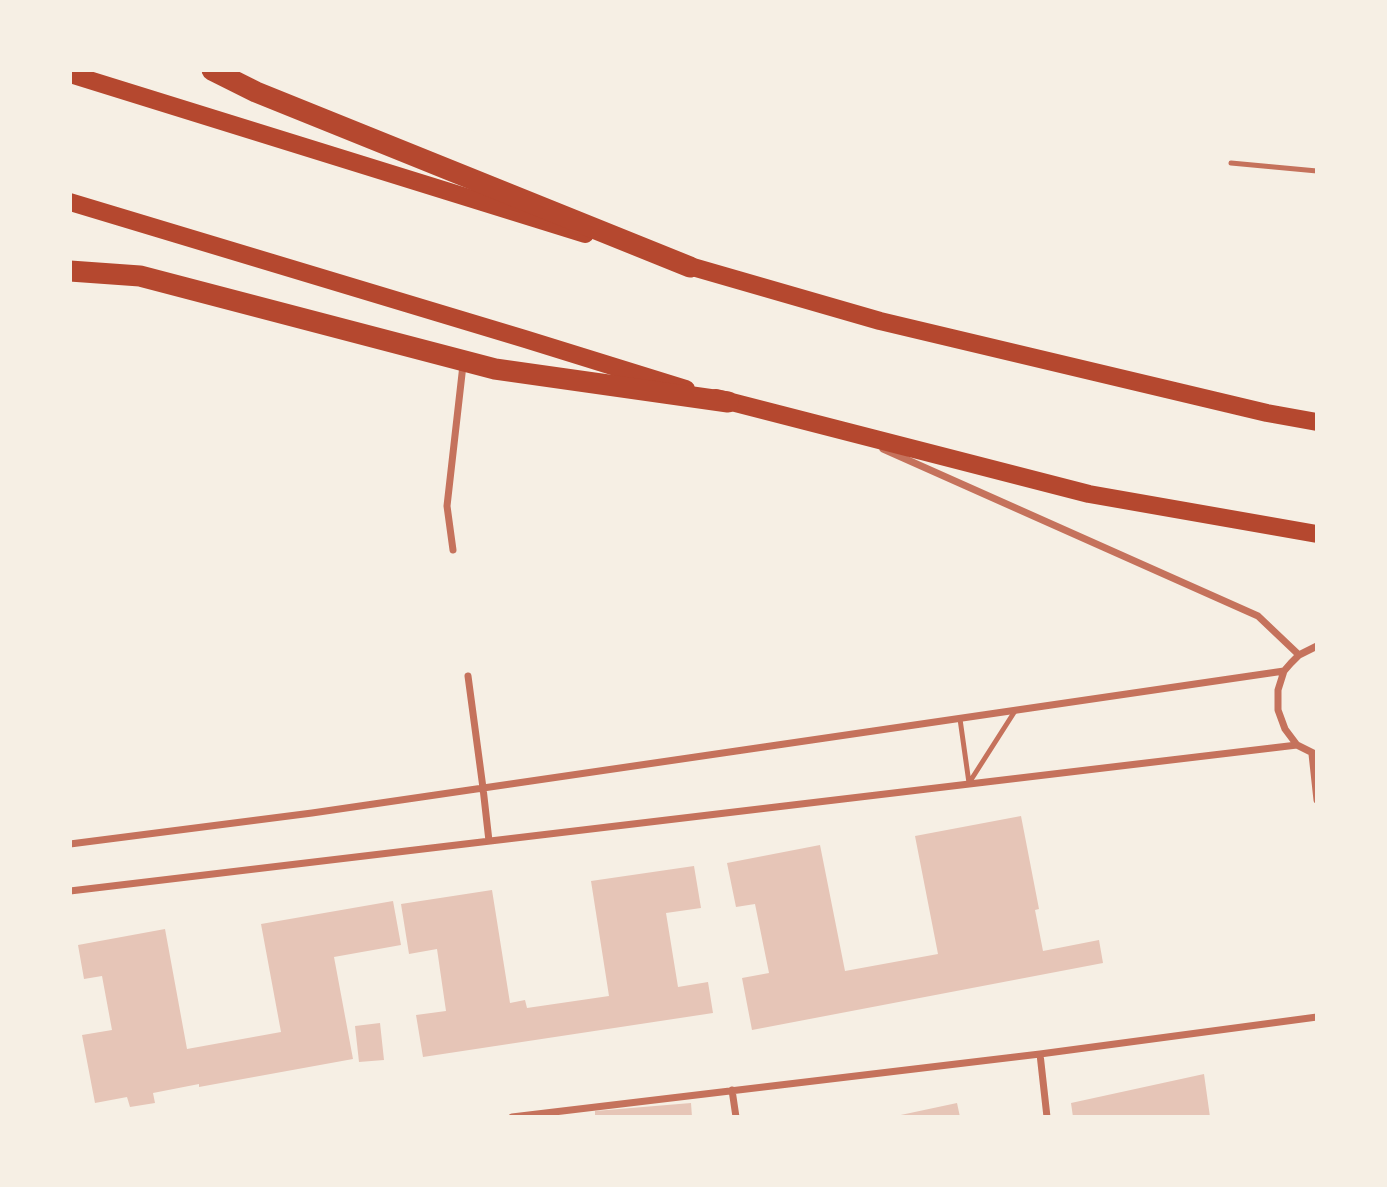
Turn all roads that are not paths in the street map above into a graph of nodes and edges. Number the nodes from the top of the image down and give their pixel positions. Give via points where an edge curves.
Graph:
1 (212, 70) edge
2 (70, 74) edge
3 (1231, 163) dead end
4 (1317, 171) edge
5 (70, 202) edge
6 (690, 267) junction
7 (70, 271) edge
8 (463, 361) junction
9 (728, 402) junction
10 (1317, 422) edge
11 (844, 431) junction
12 (1317, 534) edge
13 (453, 550) dead end
14 (1317, 646) edge
15 (1299, 655) junction
16 (1284, 671) junction
17 (468, 676) dead end
18 (1015, 711) junction
19 (960, 719) junction
20 (1297, 745) junction
21 (1315, 755) edge
22 (484, 788) junction
23 (1317, 800) edge
24 (489, 841) junction
25 (70, 844) edge
26 (70, 891) edge
27 (1317, 1017) edge
28 (1040, 1054) junction
29 (732, 1090) junction
30 (512, 1117) edge
31 (736, 1117) edge
32 (1047, 1117) edge

1 - 6 highway via 256,92
2 - 6 main road
3 - 4 lane
5 - 9 main road
6 - 10 main road via 880,321
7 - 8 highway via 140,276
8 - 9 highway
8 - 13 street via 447,506
9 - 11 main road
11 - 12 main road via 1089,494
11 - 15 street via 1258,616
14 - 15 street
15 - 16 street
16 - 18 street
16 - 20 street via 1278,710
17 - 22 street
18 - 19 street
18 - 19 lane via 969,783
19 - 22 street
20 - 21 street
20 - 24 street
21 - 23 street
22 - 24 street
22 - 25 street
24 - 26 street
27 - 28 street
28 - 29 street
28 - 32 street
29 - 30 street
29 - 31 street

